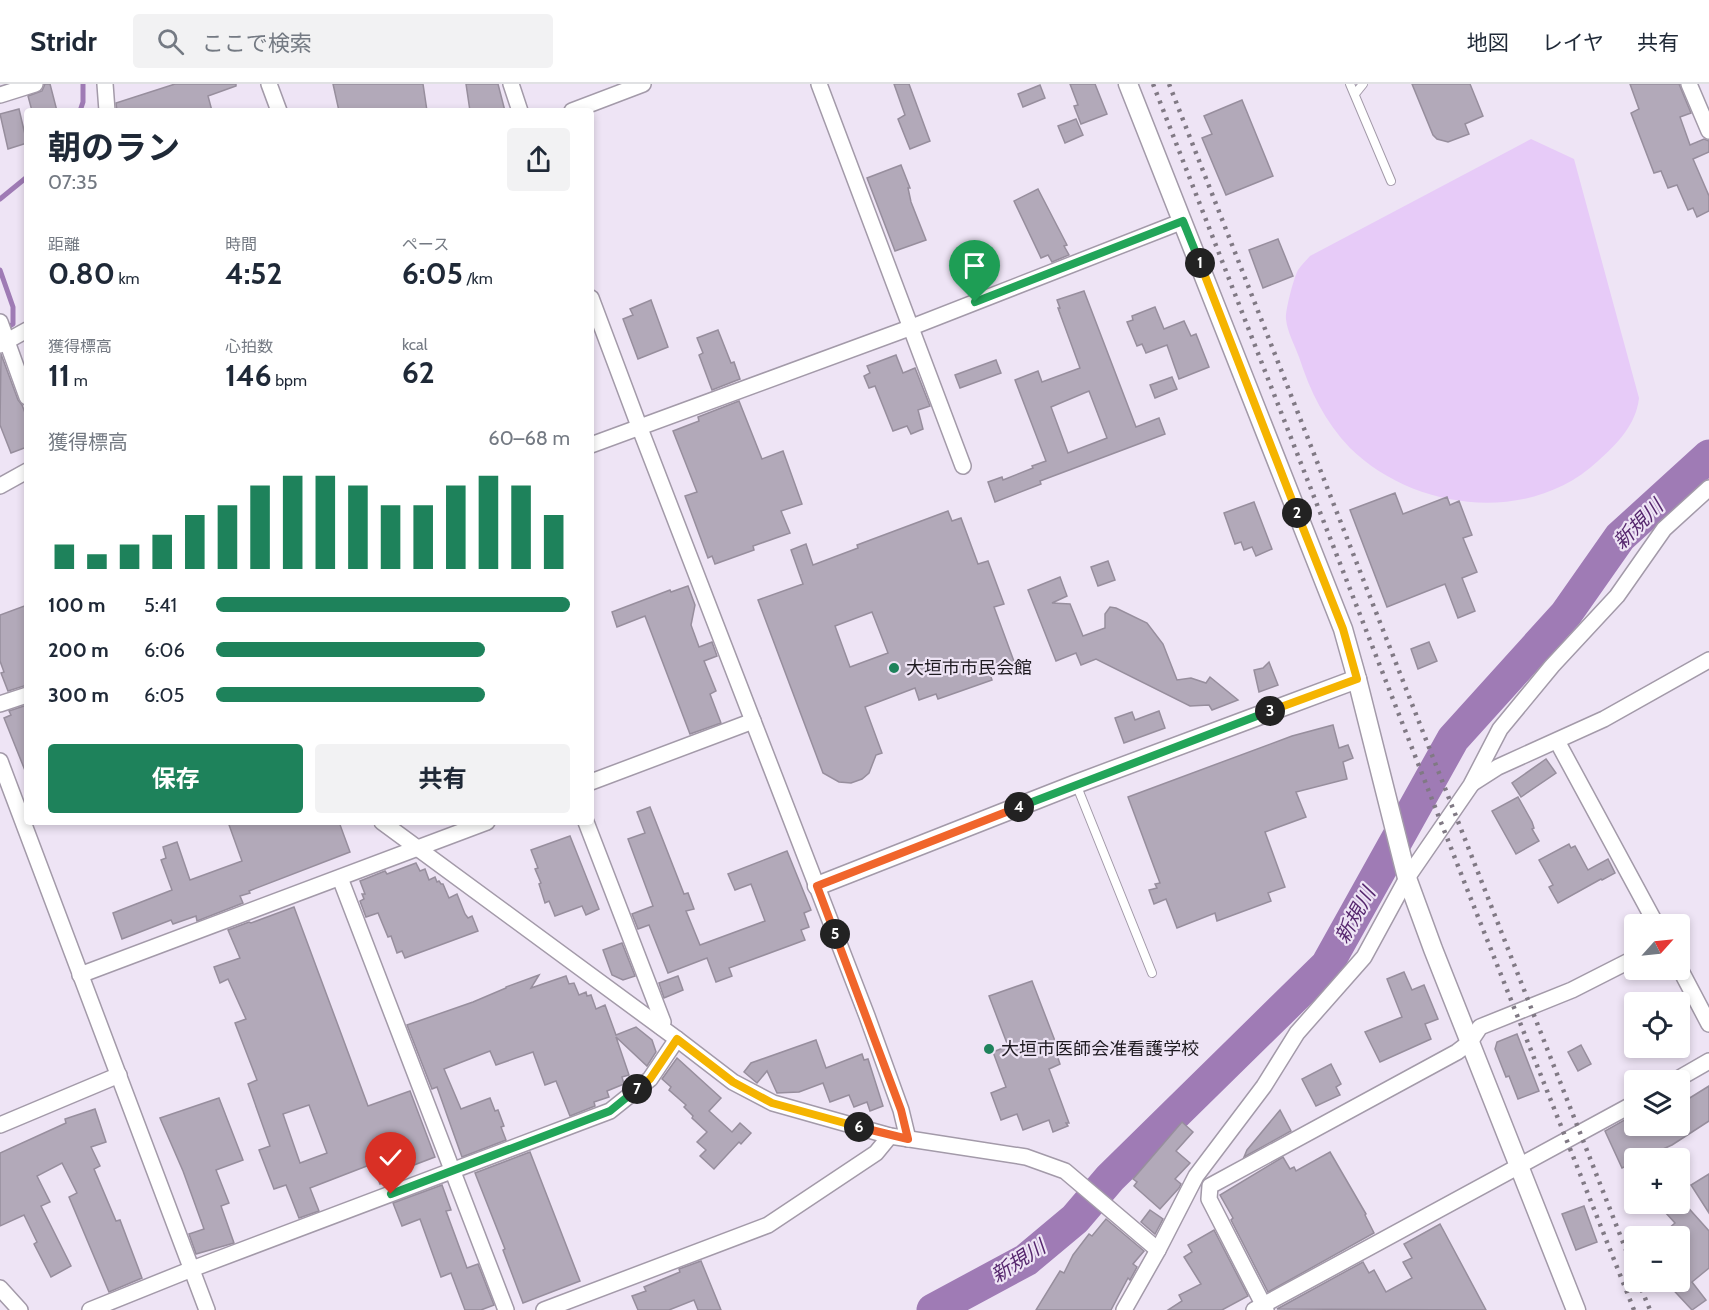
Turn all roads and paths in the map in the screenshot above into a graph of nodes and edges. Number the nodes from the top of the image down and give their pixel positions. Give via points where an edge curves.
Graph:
1 (36, 84) edge
2 (105, 84) edge
3 (269, 84) edge
4 (511, 84) edge
5 (643, 84) edge
6 (819, 84) edge
7 (1128, 84) edge
8 (1350, 84) edge
9 (1363, 84) edge
10 (1689, 84) edge
11 (1355, 94) junction
12 (0, 95) edge
13 (106, 108) edge
14 (278, 108) edge
15 (519, 108) edge
16 (580, 108) edge
17 (1709, 131) edge
18 (1391, 181) dead end
19 (1183, 221) junction
20 (594, 306) edge
21 (0, 323) edge
22 (912, 327) junction
23 (24, 332) edge
24 (3, 343) edge
25 (24, 390) edge
26 (639, 426) junction
27 (594, 444) edge
28 (963, 466) dead end
29 (24, 473) edge
30 (0, 486) edge
31 (1709, 488) edge
32 (1709, 660) edge
33 (1357, 679) junction
34 (24, 696) edge
35 (0, 704) edge
36 (753, 721) junction
37 (1557, 741) junction
38 (0, 761) edge
39 (594, 781) edge
40 (1076, 784) junction
41 (1471, 785) junction
42 (386, 825) edge
43 (479, 825) edge
44 (587, 825) edge
45 (417, 848) junction
46 (340, 878) junction
47 (1407, 878) junction
48 (817, 886) junction
49 (1651, 914) edge
50 (1624, 964) edge
51 (1152, 973) dead end
52 (80, 975) junction
53 (1686, 980) edge
54 (1709, 1024) edge
55 (661, 1027) junction
56 (677, 1039) junction
57 (1470, 1042) junction
58 (1709, 1062) edge
59 (1690, 1072) edge
60 (119, 1075) junction
61 (1624, 1108) edge
62 (1, 1123) edge
63 (890, 1136) junction
64 (908, 1139) junction
65 (1518, 1165) junction
66 (453, 1172) junction
67 (1196, 1176) junction
68 (1210, 1186) junction
69 (1158, 1250) junction
70 (192, 1269) junction
71 (0, 1288) edge
72 (1261, 1308) edge
73 (20, 1310) edge
74 (90, 1310) edge
75 (207, 1310) edge
76 (507, 1310) edge
77 (544, 1310) edge
78 (1124, 1310) edge
79 (1576, 1310) edge

1 - 12 street
2 - 13 street
3 - 14 street
4 - 15 street
5 - 16 street
6 - 22 street
7 - 19 street
8 - 11 lane
9 - 11 lane
10 - 17 street
11 - 18 lane
19 - 22 street
19 - 33 street via 1343,629
20 - 26 street
21 - 24 street
22 - 26 street
22 - 28 street
23 - 24 street
24 - 25 street
26 - 27 street
26 - 36 street
29 - 30 street
31 - 41 street via 1664,529 1617,596 1500,729
32 - 37 street
33 - 40 street
33 - 47 street
34 - 35 street
36 - 39 street
36 - 48 street
37 - 41 street via 1498,767
37 - 49 street
38 - 52 street
40 - 48 street
40 - 51 lane
41 - 47 street
42 - 45 street
43 - 45 street
44 - 55 street via 663,1022
45 - 46 street
45 - 55 street
46 - 52 street
46 - 66 street
47 - 57 street
47 - 67 street via 1364,957 1297,1033 1264,1086
48 - 64 street via 901,1110
50 - 57 street via 1572,990 1480,1027
52 - 60 street
53 - 54 street
55 - 56 street
56 - 63 street via 733,1082 772,1103
56 - 66 street via 650,1079 610,1111
57 - 65 street
57 - 68 street
58 - 59 street
60 - 62 street
60 - 70 street
61 - 65 street
63 - 64 street
63 - 77 street via 876,1153 768,1225
64 - 69 street via 1026,1157 1065,1171
65 - 72 street
65 - 79 street
66 - 70 street
66 - 76 street
67 - 68 street
67 - 69 street
68 - 72 street via 1209,1199
69 - 78 street
70 - 74 street
70 - 75 street
71 - 73 street

